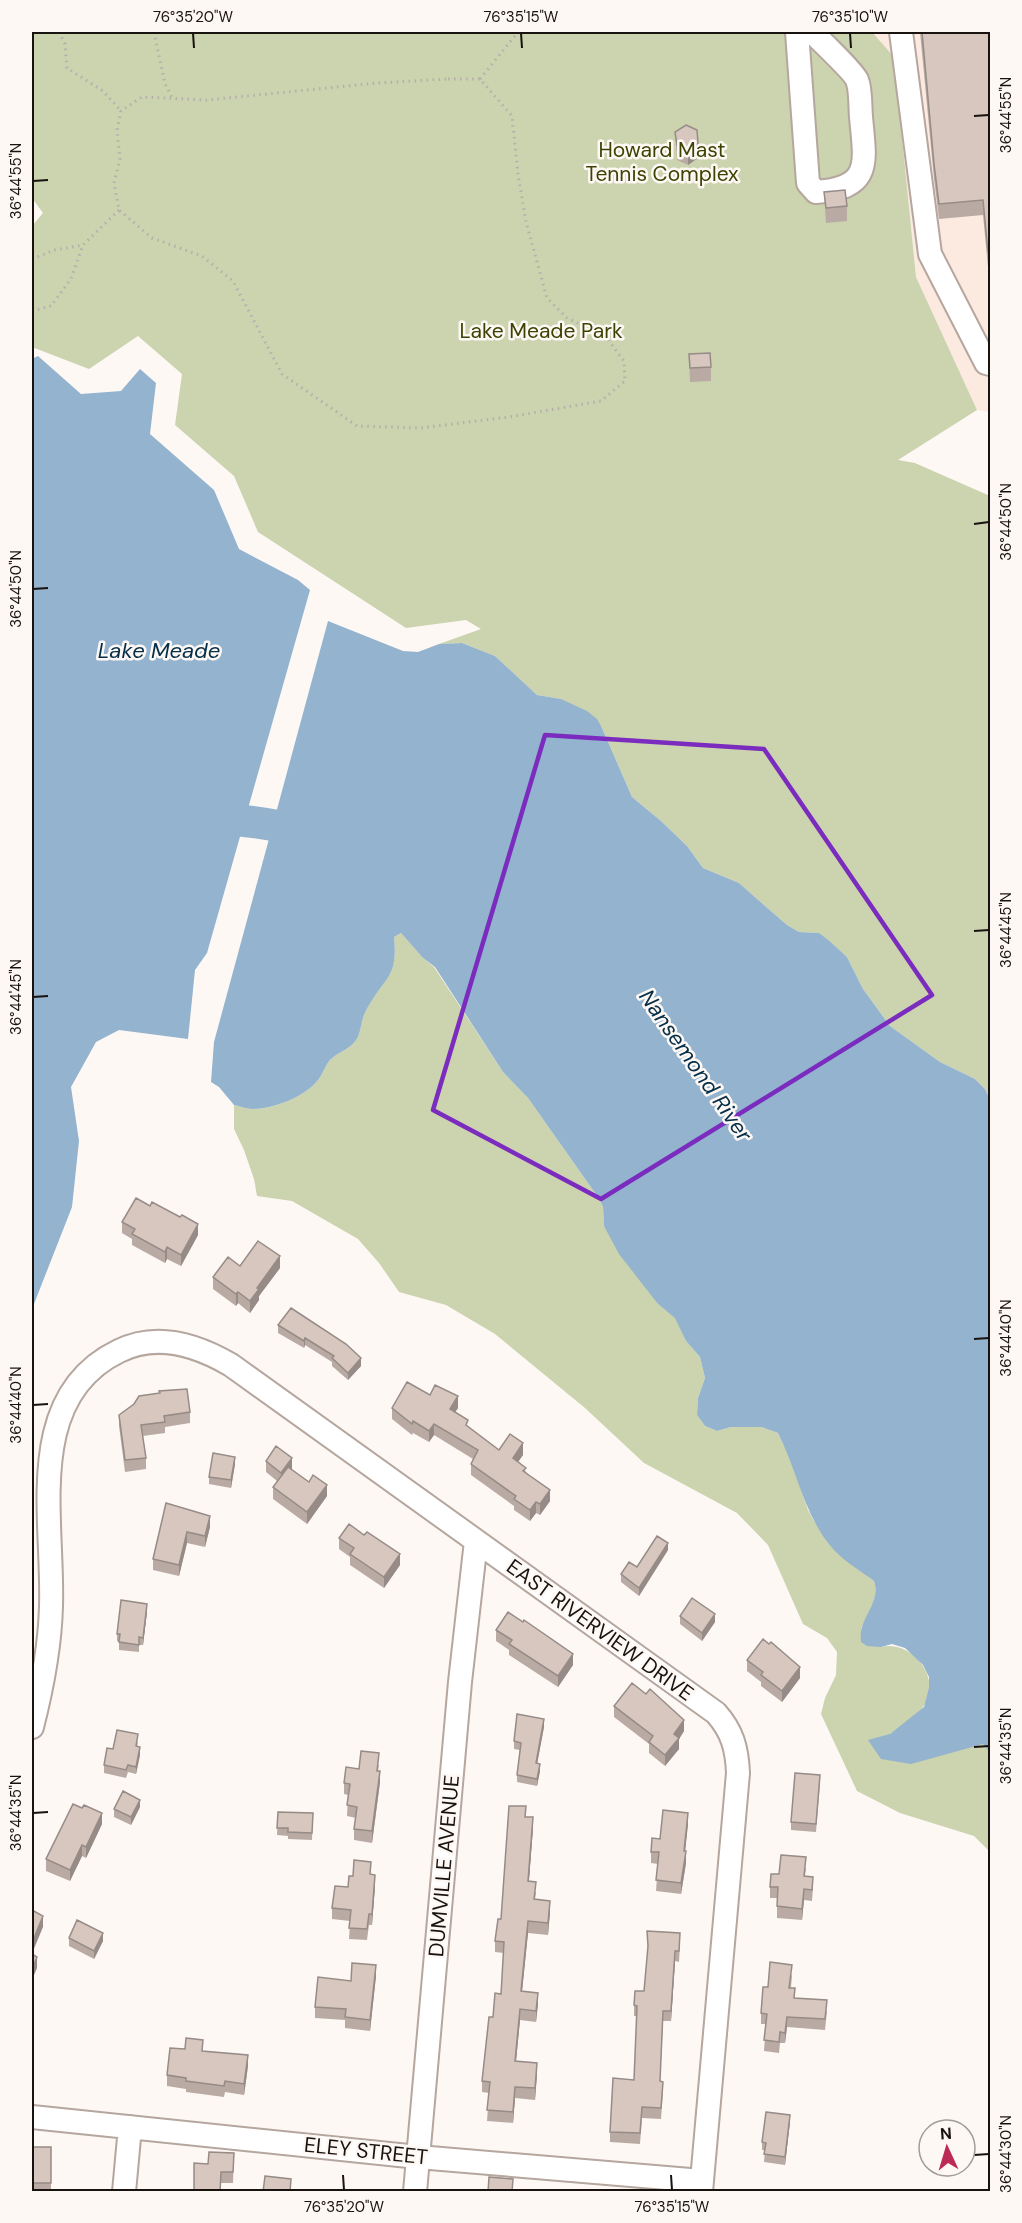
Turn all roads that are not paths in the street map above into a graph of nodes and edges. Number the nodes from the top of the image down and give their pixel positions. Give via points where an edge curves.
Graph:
1 (797, 32) edge
2 (812, 32) edge
3 (901, 32) edge
4 (990, 364) edge
5 (476, 1541) junction
6 (32, 1727) edge
7 (32, 2117) edge
8 (130, 2127) junction
9 (418, 2157) junction
10 (701, 2186) edge
11 (124, 2192) edge
12 (415, 2192) edge

1 - 2 street via 808,183 816,192 852,183 865,160 857,79
3 - 4 street via 930,254 986,363
5 - 6 street, EAST RIVERVIEW DRIVE via 211,1353 167,1342 124,1348 105,1357 74,1385 53,1437 49,1499 51,1609
5 - 9 street, DUMVILLE AVENUE
5 - 10 street, EAST RIVERVIEW DRIVE via 716,1713 734,1739 738,1773
7 - 8 street, ELEY STREET
8 - 9 street, ELEY STREET
8 - 11 street
9 - 10 street, ELEY STREET
9 - 12 street, DUMVILLE AVENUE

